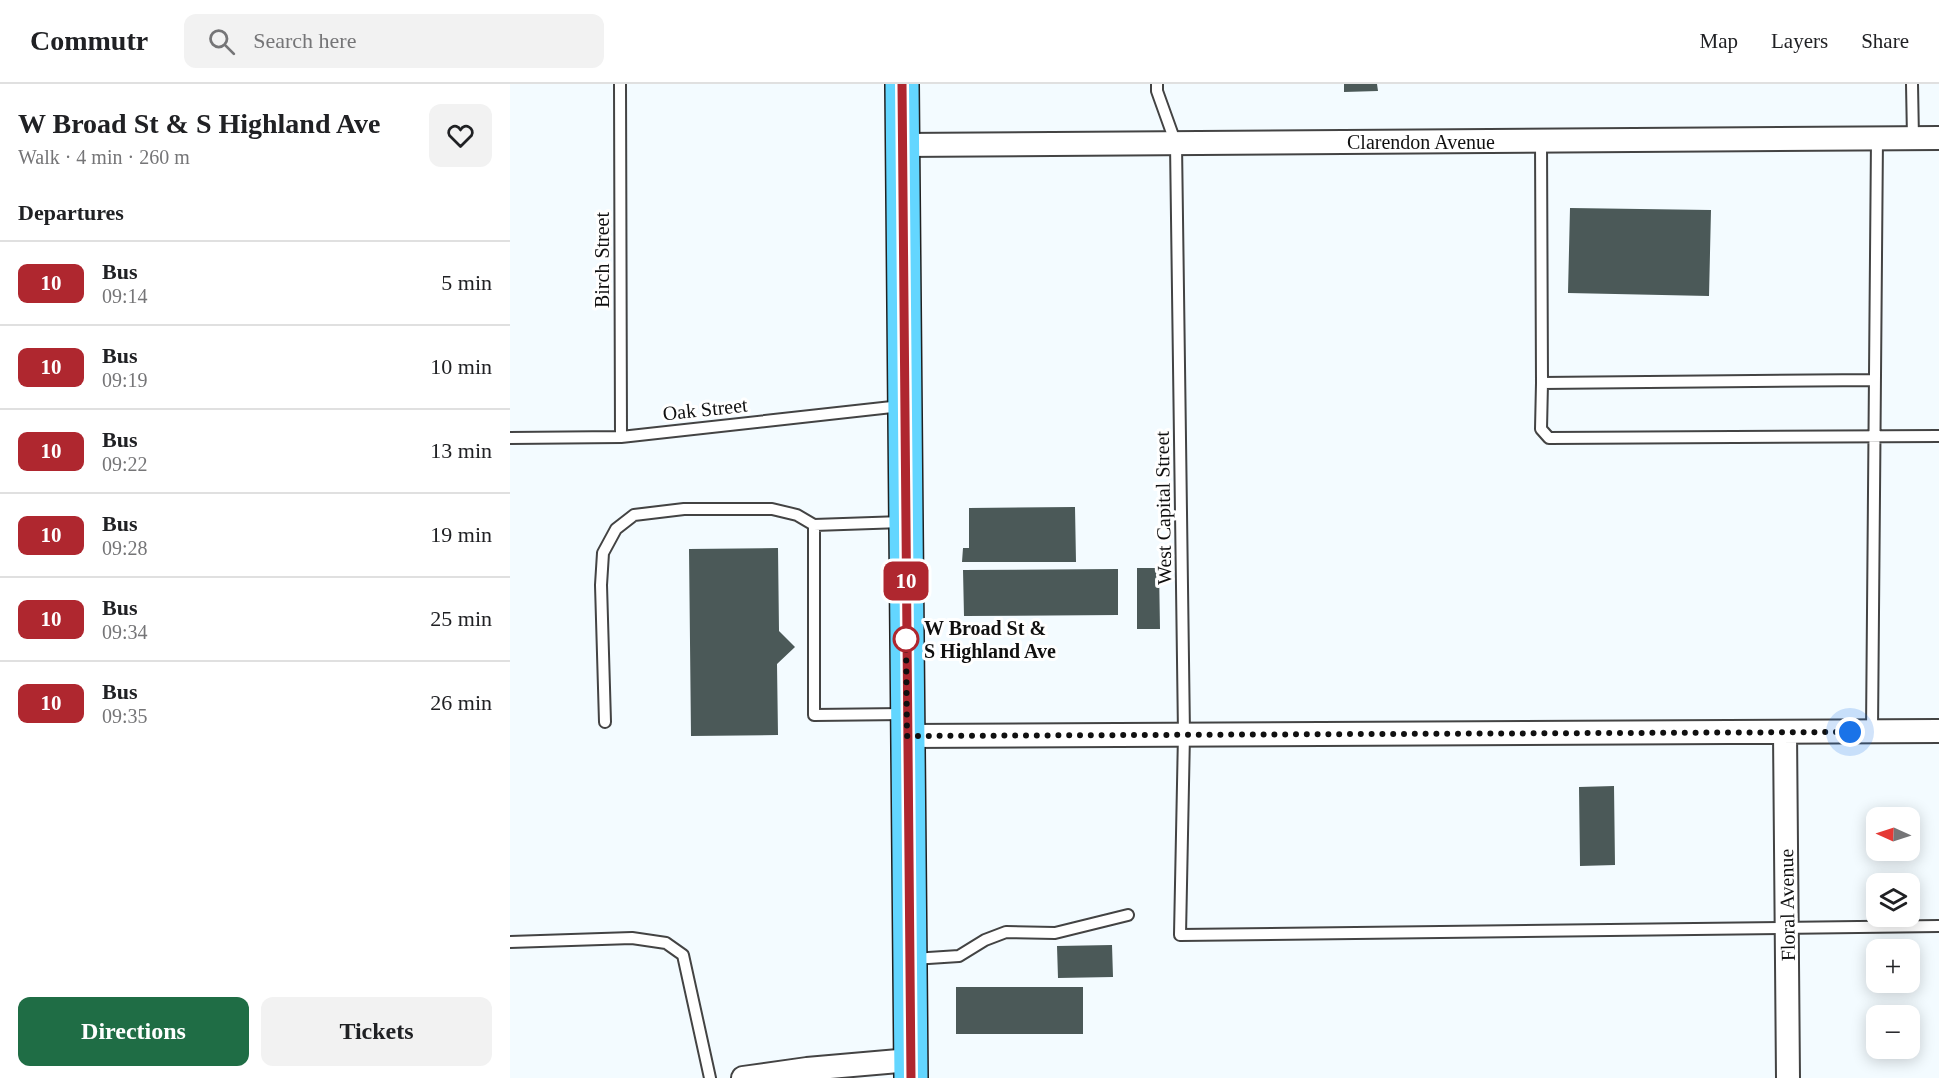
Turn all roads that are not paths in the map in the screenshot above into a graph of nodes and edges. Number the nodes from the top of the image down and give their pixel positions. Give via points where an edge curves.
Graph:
1 (620, 84) edge
2 (902, 84) edge
3 (1157, 84) edge
4 (1912, 84) edge
5 (1877, 138) junction
6 (1913, 138) junction
7 (1939, 138) edge
8 (1541, 141) junction
9 (1176, 144) junction
10 (902, 145) junction
11 (1875, 380) junction
12 (1542, 383) junction
13 (904, 406) junction
14 (1939, 436) edge
15 (621, 437) junction
16 (1874, 437) junction
17 (510, 438) edge
18 (905, 522) junction
19 (814, 525) junction
20 (604, 722) dead end
21 (907, 725) junction
22 (1872, 731) junction
23 (1939, 731) edge
24 (1785, 732) junction
25 (1184, 734) junction
26 (1128, 915) dead end
27 (1787, 926) junction
28 (1939, 926) edge
29 (510, 942) edge
30 (909, 959) junction
31 (910, 1069) edge
32 (710, 1078) edge
33 (743, 1078) edge
34 (1788, 1078) edge

1 - 15 lane, Birch Street
2 - 10 main road
3 - 9 lane, West Capital Street
4 - 6 lane
5 - 6 street, Clarendon Avenue
5 - 8 street, Clarendon Avenue
5 - 11 lane
6 - 7 street, Clarendon Avenue
8 - 9 street, Clarendon Avenue
8 - 12 lane
9 - 10 street, Clarendon Avenue
9 - 25 lane, West Capital Street
10 - 13 main road
11 - 12 lane
11 - 16 lane
12 - 16 lane via 1541,429 1549,438
13 - 15 lane, Oak Street
13 - 18 main road
14 - 16 lane
15 - 17 lane, Oak Street
16 - 22 lane
18 - 19 lane
18 - 21 main road
19 - 20 lane via 797,515 772,509 684,509 634,515 616,529 603,553
19 - 21 lane via 813,715
21 - 25 street
21 - 30 main road
22 - 23 street
22 - 24 street
24 - 25 street
24 - 27 street, Floral Avenue
25 - 27 lane, West Capital Street via 1180,935
26 - 30 lane via 1055,933 1006,932 959,956
27 - 28 lane
27 - 34 street, Floral Avenue
29 - 32 lane via 632,938 666,943 683,955
30 - 31 main road
31 - 33 street via 807,1069

